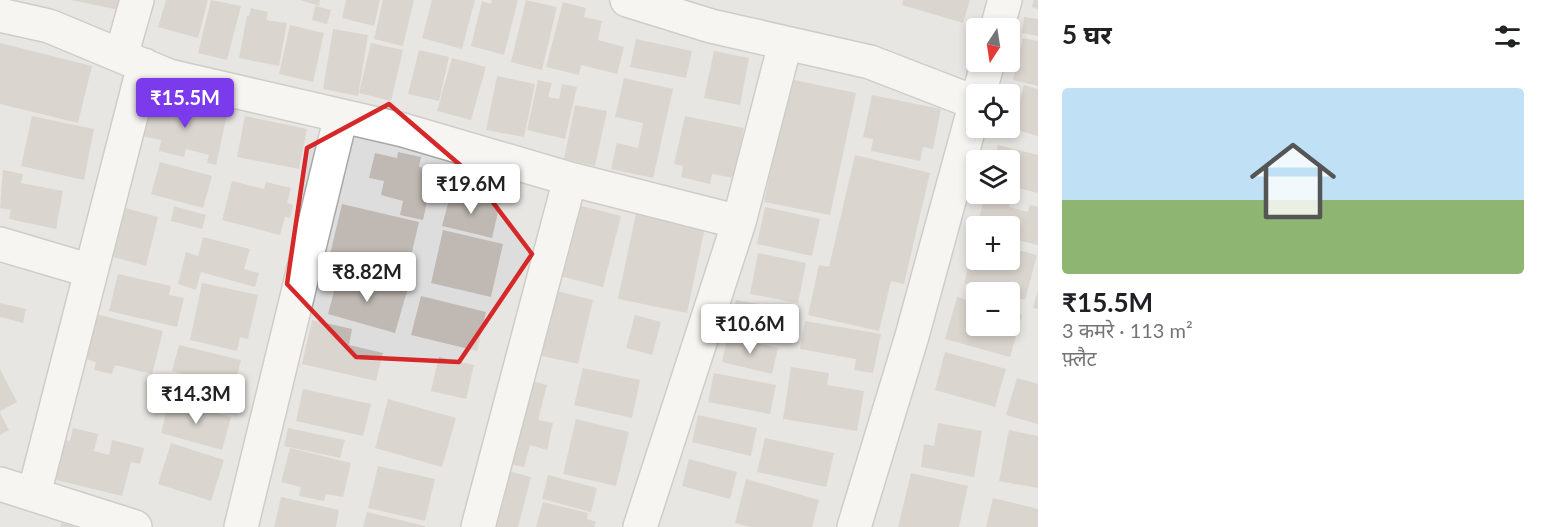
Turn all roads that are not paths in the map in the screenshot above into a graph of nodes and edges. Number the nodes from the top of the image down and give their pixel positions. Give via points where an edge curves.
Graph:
1 (137, 0) edge
2 (627, 0) edge
3 (1005, 0) edge
4 (716, 13) edge
5 (0, 15) edge
6 (1000, 18) edge
7 (785, 44) junction
8 (132, 61) junction
9 (966, 99) edge
10 (341, 116) junction
11 (966, 138) edge
12 (570, 179) junction
13 (739, 222) junction
14 (0, 244) edge
15 (91, 271) junction
16 (0, 484) edge
17 (34, 494) junction
18 (135, 527) edge
19 (241, 527) edge
20 (478, 527) edge
21 (640, 527) edge
22 (854, 527) edge

1 - 8 street
2 - 4 street
3 - 6 street
4 - 7 street
5 - 8 street via 49,26
7 - 9 street via 870,62
7 - 13 street
8 - 10 street via 169,76
8 - 15 street
10 - 12 street
10 - 19 street
11 - 22 street
12 - 13 street
12 - 20 street
13 - 21 street
14 - 15 street
15 - 17 street
16 - 17 street
17 - 18 street

